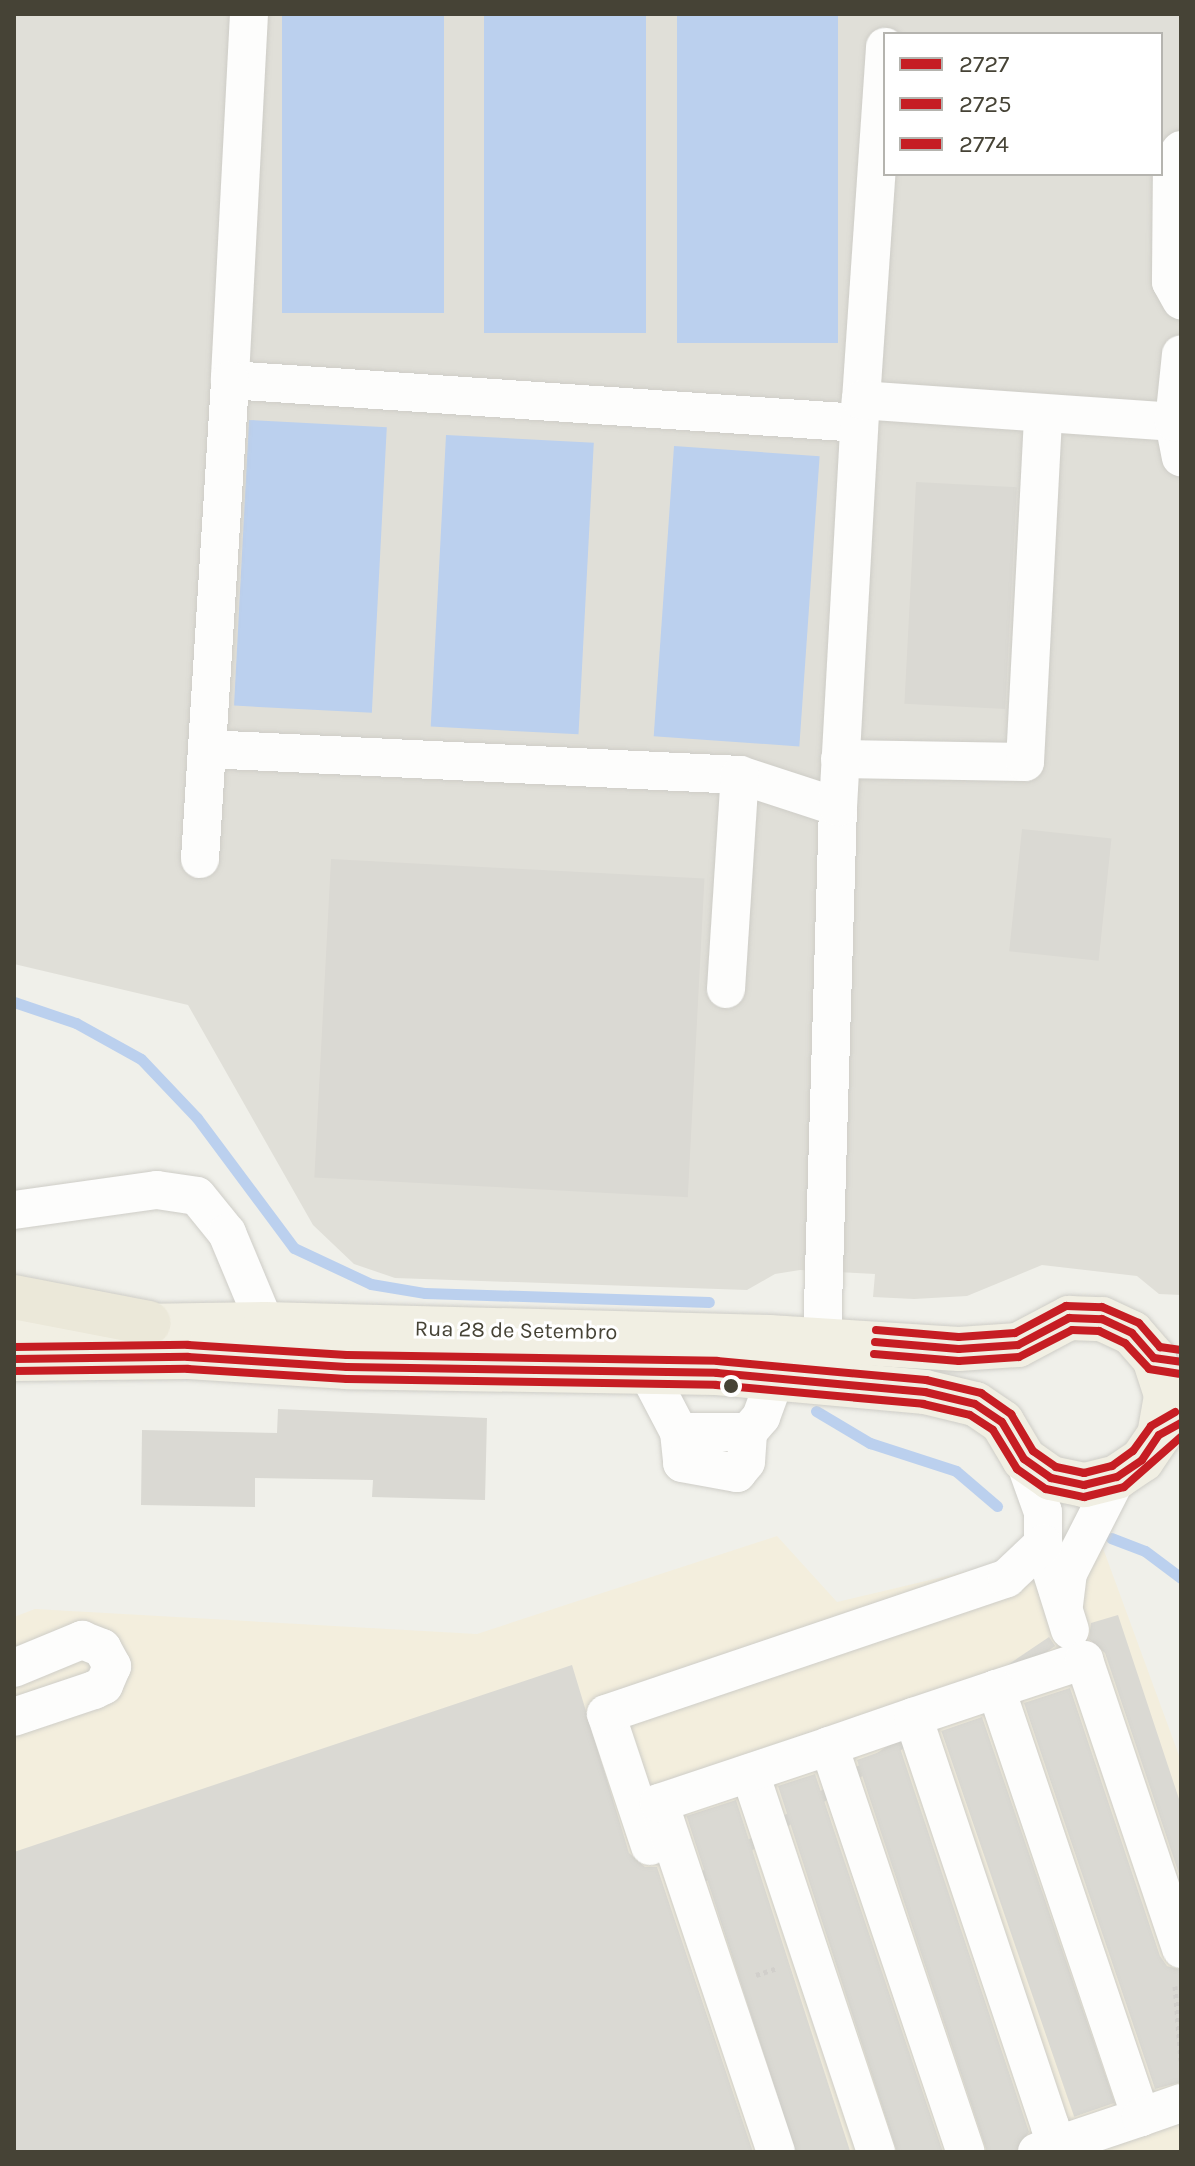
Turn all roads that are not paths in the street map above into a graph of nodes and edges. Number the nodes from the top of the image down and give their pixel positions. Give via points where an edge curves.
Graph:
1 (249, 14) edge
2 (883, 80) edge
3 (1181, 150) edge
4 (1181, 300) edge
5 (1181, 354) edge
6 (230, 380) junction
7 (860, 411) junction
8 (1043, 413) junction
9 (1178, 439) edge
10 (207, 749) junction
11 (840, 759) junction
12 (740, 775) junction
13 (838, 807) junction
14 (200, 859) dead end
15 (726, 989) dead end
16 (14, 1210) edge
17 (14, 1297) edge
18 (149, 1323) junction
19 (265, 1324) junction
20 (14, 1328) edge
21 (822, 1339) junction
22 (1018, 1345) junction
23 (14, 1359) edge
24 (1168, 1360) edge
25 (648, 1373) junction
26 (776, 1376) junction
27 (1002, 1422) junction
28 (1170, 1429) edge
29 (1024, 1459) junction
30 (1117, 1477) junction
31 (1043, 1544) junction
32 (14, 1668) edge
33 (996, 1689) junction
34 (14, 1717) edge
35 (913, 1717) junction
36 (829, 1746) junction
37 (750, 1773) junction
38 (1177, 1959) edge
39 (1181, 2103) edge
40 (1141, 2117) junction
41 (1063, 2147) edge
42 (752, 2152) edge
43 (776, 2152) edge
44 (876, 2152) edge
45 (966, 2152) edge

1 - 6 lane
2 - 7 lane
3 - 4 lane via 1172,162 1171,282
5 - 9 lane
6 - 7 lane
6 - 10 lane
7 - 8 lane
7 - 11 lane
8 - 9 lane
8 - 11 lane via 1025,762
10 - 12 lane
10 - 14 lane
11 - 13 lane
12 - 13 lane
12 - 15 lane
13 - 21 lane
16 - 19 lane via 157,1190 197,1196 227,1233
17 - 18 highway via 67,1303
18 - 19 main road, Rua 28 de Setembro
18 - 20 main road, Rua 28 de Setembro
19 - 21 main road, Rua 28 de Setembro
21 - 22 main road, Rua 28 de Setembro via 959,1349
22 - 24 main road, Rua 28 de Setembro via 1069,1318 1102,1319
22 - 27 main road via 1001,1386
23 - 25 main road, Rua 28 de Setembro via 188,1357 347,1367
24 - 28 main road, Rua 28 de Setembro
25 - 26 main road, Rua 28 de Setembro
25 - 26 lane via 679,1432 682,1463 737,1473 746,1462 748,1432 761,1417
26 - 27 main road, Rua 28 de Setembro via 925,1392 975,1404
27 - 29 main road, Rua 28 de Setembro
28 - 30 main road, Rua 28 de Setembro via 1142,1460
29 - 30 main road, Rua 28 de Setembro via 1051,1478 1084,1485
29 - 31 lane via 1043,1512
30 - 31 lane via 1068,1573 1067,1619
31 - 42 lane via 1007,1578 606,1714
32 - 34 lane via 82,1640 102,1648 112,1666 104,1685
33 - 35 lane
33 - 38 lane via 1084,1660
33 - 40 lane
35 - 36 lane
35 - 41 lane
36 - 37 lane
36 - 45 lane
37 - 43 lane via 659,1803
37 - 44 lane
39 - 40 lane
40 - 41 lane

